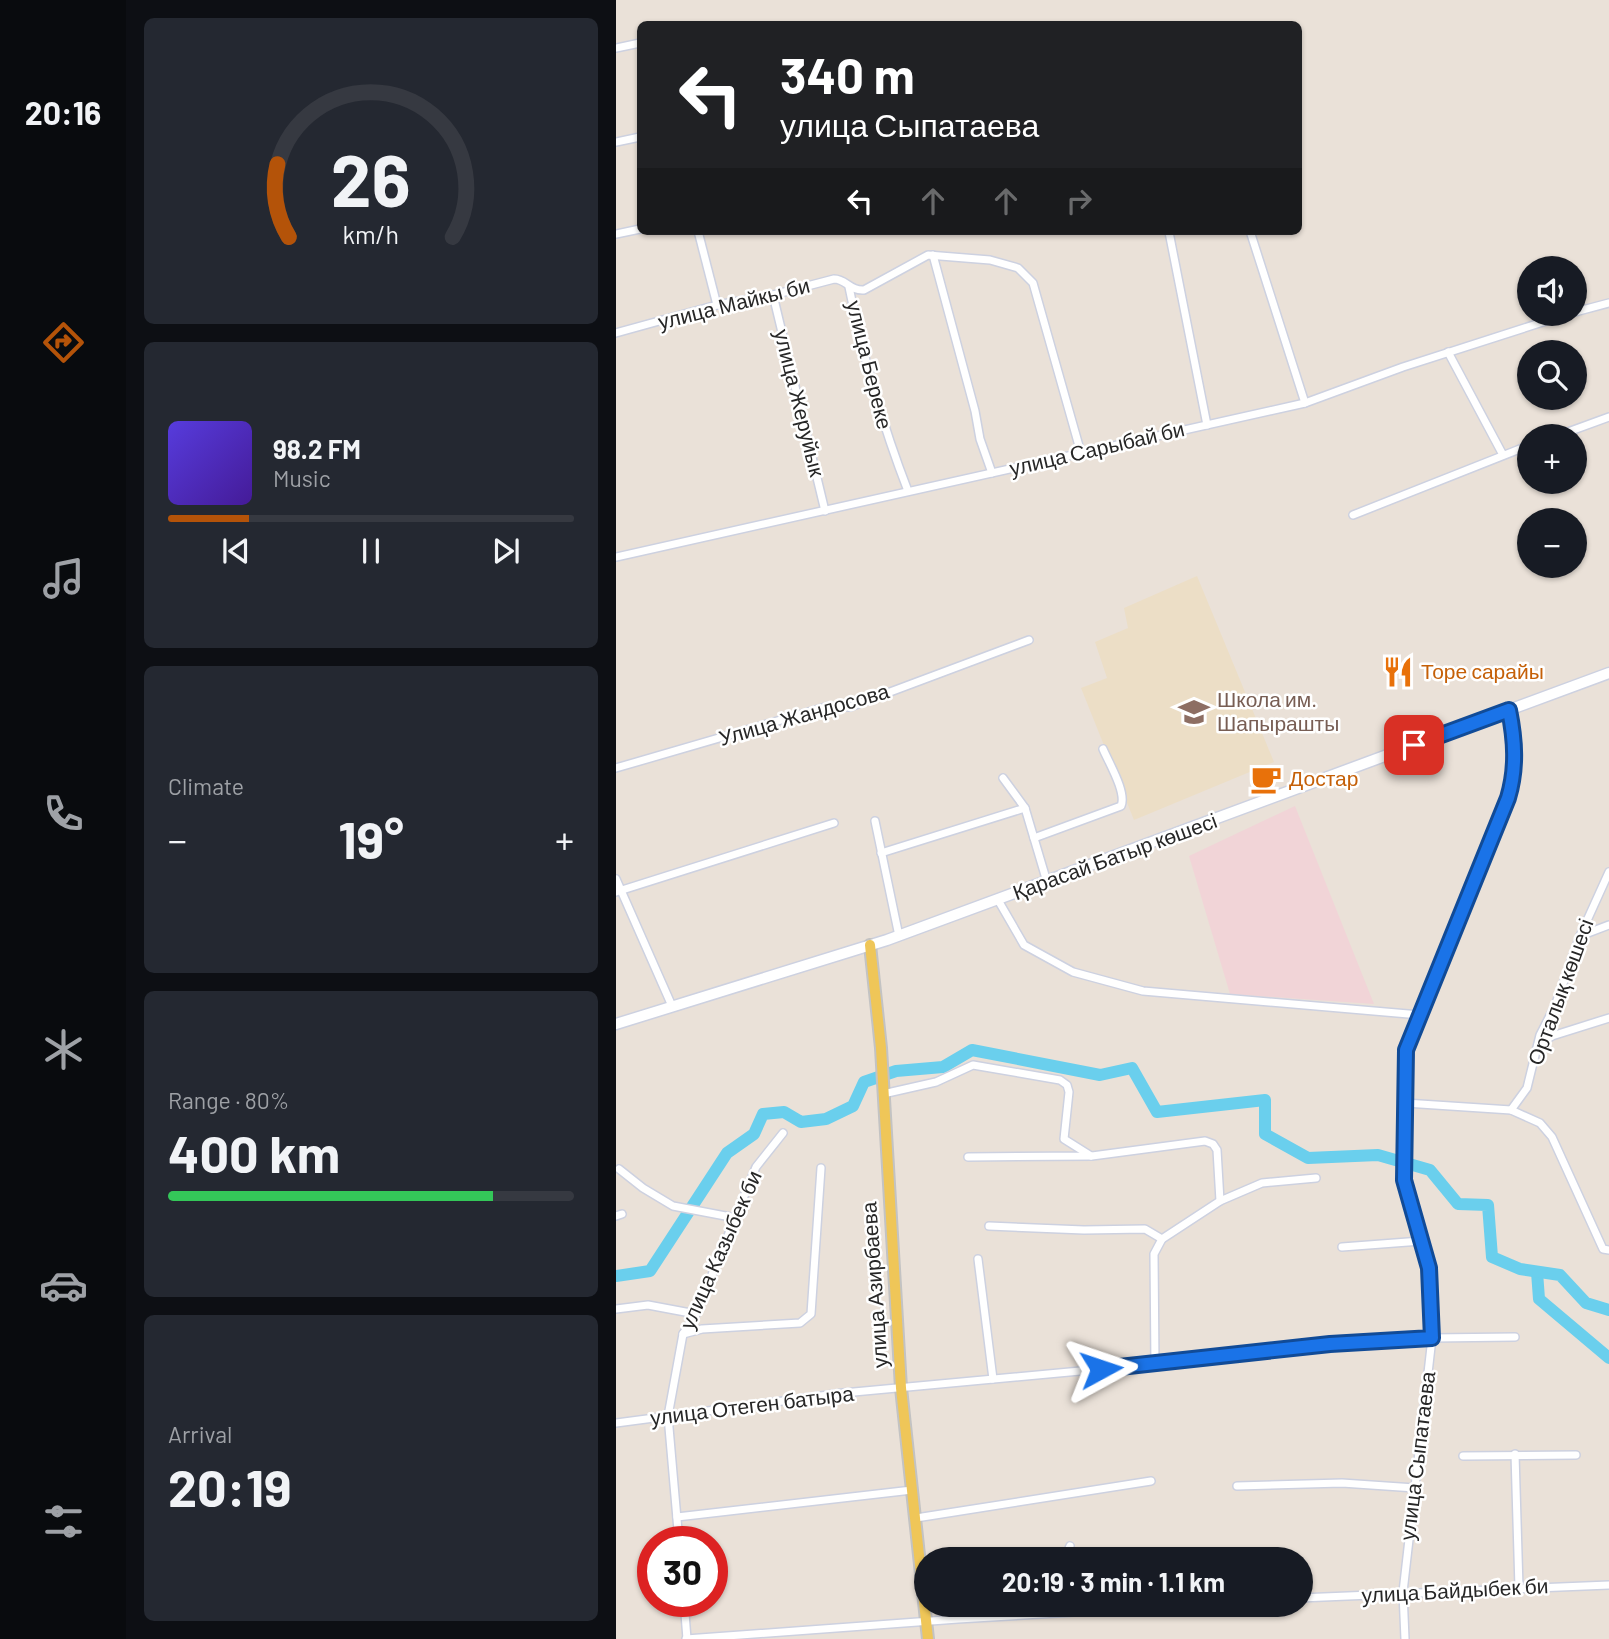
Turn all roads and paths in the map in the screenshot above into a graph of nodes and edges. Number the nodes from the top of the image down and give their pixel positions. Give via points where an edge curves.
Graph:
1 (637, 44) edge
2 (616, 48) edge
3 (637, 138) edge
4 (616, 142) edge
5 (637, 230) edge
6 (616, 234) edge
7 (699, 235) edge
8 (1170, 235) edge
9 (1251, 235) edge
10 (933, 255) junction
11 (849, 287) junction
12 (773, 295) junction
13 (1609, 303) edge
14 (718, 305) junction
15 (1587, 309) edge
16 (1531, 326) edge
17 (616, 333) edge
18 (1448, 352) junction
19 (1305, 403) junction
20 (1609, 417) edge
21 (1207, 425) junction
22 (1587, 425) edge
23 (1517, 450) edge
24 (1081, 453) junction
25 (1503, 455) junction
26 (992, 473) junction
27 (908, 491) junction
28 (825, 511) junction
29 (1353, 515) dead end
30 (616, 557) edge
31 (1029, 640) dead end
32 (1609, 673) edge
33 (1509, 710) junction
34 (1103, 749) dead end
35 (616, 768) edge
36 (1003, 778) dead end
37 (1025, 808) junction
38 (874, 821) dead end
39 (834, 823) dead end
40 (1034, 838) junction
41 (881, 853) junction
42 (1609, 872) edge
43 (616, 879) edge
44 (1047, 882) junction
45 (618, 891) edge
46 (998, 900) junction
47 (1609, 925) edge
48 (899, 936) junction
49 (1580, 936) junction
50 (870, 945) junction
51 (672, 1006) junction
52 (1420, 1015) junction
53 (1609, 1018) edge
54 (616, 1024) edge
55 (1538, 1045) junction
56 (882, 1091) junction
57 (1405, 1102) junction
58 (1510, 1110) junction
59 (783, 1133) dead end
60 (1092, 1156) junction
61 (968, 1157) dead end
62 (821, 1168) dead end
63 (619, 1169) dead end
64 (1316, 1178) dead end
65 (1220, 1201) junction
66 (736, 1218) junction
67 (989, 1226) dead end
68 (1161, 1239) junction
69 (1421, 1241) junction
70 (1342, 1247) dead end
71 (1609, 1250) edge
72 (978, 1259) dead end
73 (616, 1309) edge
74 (696, 1314) junction
75 (683, 1334) junction
76 (1515, 1337) dead end
77 (1432, 1338) junction
78 (1155, 1364) junction
79 (993, 1379) junction
80 (901, 1388) junction
81 (668, 1416) junction
82 (616, 1423) edge
83 (1515, 1454) junction
84 (1576, 1455) dead end
85 (1463, 1457) dead end
86 (1151, 1481) dead end
87 (1237, 1486) dead end
88 (1415, 1488) junction
89 (912, 1490) junction
90 (677, 1517) junction
91 (916, 1518) junction
92 (678, 1526) edge
93 (1609, 1584) edge
94 (1519, 1588) junction
95 (1403, 1592) junction
96 (1313, 1597) edge
97 (685, 1617) edge
98 (992, 1617) edge
99 (927, 1621) junction
100 (687, 1639) edge
101 (928, 1639) edge
102 (1405, 1639) edge

1 - 2 street
3 - 4 street
5 - 6 street
7 - 14 street
8 - 21 street
9 - 19 street
10 - 11 street, улица Береке via 923,256 864,290
10 - 24 street, улица Береке via 990,260 1018,268 1033,283
10 - 26 street
11 - 12 street, улица Майкы би via 834,279
11 - 27 street, улица Береке via 860,344
12 - 14 street, улица Майкы би
12 - 28 street, улица Жеруйык
13 - 15 street, улица Сарыбай би
14 - 17 street, улица Майкы би
16 - 18 street, улица Сарыбай би
18 - 19 street, улица Сарыбай би
18 - 25 street
19 - 21 street, улица Сарыбай би
20 - 22 street
21 - 24 street, улица Сарыбай би
23 - 25 street
24 - 26 street, улица Сарыбай би
25 - 29 street
26 - 27 street, улица Сарыбай би
27 - 28 street, улица Сарыбай би
28 - 30 street, улица Сарыбай би
31 - 35 street, Улица Жандосова via 850,707 829,706
32 - 33 main road, Қарасай Батыр көшесі
33 - 44 main road, Қарасай Батыр көшесі
33 - 52 street, улица Сыпатаева via 1515,739 1514,779
34 - 40 street via 1122,793 1121,806
36 - 37 street
37 - 40 street
37 - 41 street
38 - 41 street
39 - 45 street
40 - 44 street
41 - 48 street
42 - 49 street, Орталық көшесі
43 - 45 street
44 - 46 main road, Қарасай Батыр көшесі
45 - 51 street
46 - 48 main road, Қарасай Батыр көшесі
46 - 52 street via 1024,945 1073,972 1143,991
47 - 49 street
48 - 50 main road, Қарасай Батыр көшесі
49 - 55 street, Орталық көшесі
50 - 51 main road, Қарасай Батыр көшесі
50 - 56 main road, улица Азирбаева
51 - 54 main road, Қарасай Батыр көшесі
52 - 57 street, улица Сыпатаева via 1406,1050
53 - 55 street
55 - 58 street, Орталық көшесі via 1527,1088
56 - 60 street via 936,1082 973,1065 1060,1080 1069,1092 1064,1139
56 - 80 main road, улица Азирбаева
57 - 58 street
57 - 69 street, улица Сыпатаева via 1404,1170
58 - 71 street via 1547,1129 1603,1249
59 - 66 street, улица Казыбек би via 756,1167
60 - 61 street
60 - 65 street via 1205,1141 1217,1150
62 - 75 street via 811,1314 807,1319
63 - 66 street via 673,1206
64 - 65 street via 1262,1184
65 - 68 street
66 - 74 street, улица Казыбек би
67 - 68 street via 1145,1229
68 - 78 street via 1154,1254
69 - 70 street
69 - 77 street, улица Сыпатаева via 1432,1283
72 - 79 street
73 - 74 street via 648,1305
74 - 75 street, улица Казыбек би
75 - 81 street, улица Казыбек би
76 - 77 street, улица Отеген батыра
77 - 78 street, улица Отеген батыра via 1330,1344
77 - 88 street, улица Сыпатаева
78 - 79 street, улица Отеген батыра
79 - 80 street, улица Отеген батыра
80 - 81 street, улица Отеген батыра
80 - 89 main road, улица Азирбаева
81 - 82 street, улица Отеген батыра
81 - 90 street, улица Казыбек би
83 - 84 street
83 - 85 street
83 - 94 street
86 - 91 street
87 - 88 street via 1342,1483
88 - 95 street, улица Сыпатаева
89 - 90 street
89 - 91 main road, улица Азирбаева
90 - 92 street, улица Казыбек би
91 - 99 main road, улица Азирбаева
93 - 94 street, улица Байдыбек би
94 - 95 street, улица Байдыбек би
95 - 96 street, улица Байдыбек би
95 - 102 street, улица Сыпатаева
97 - 100 street
98 - 99 street
99 - 100 street
99 - 101 main road

